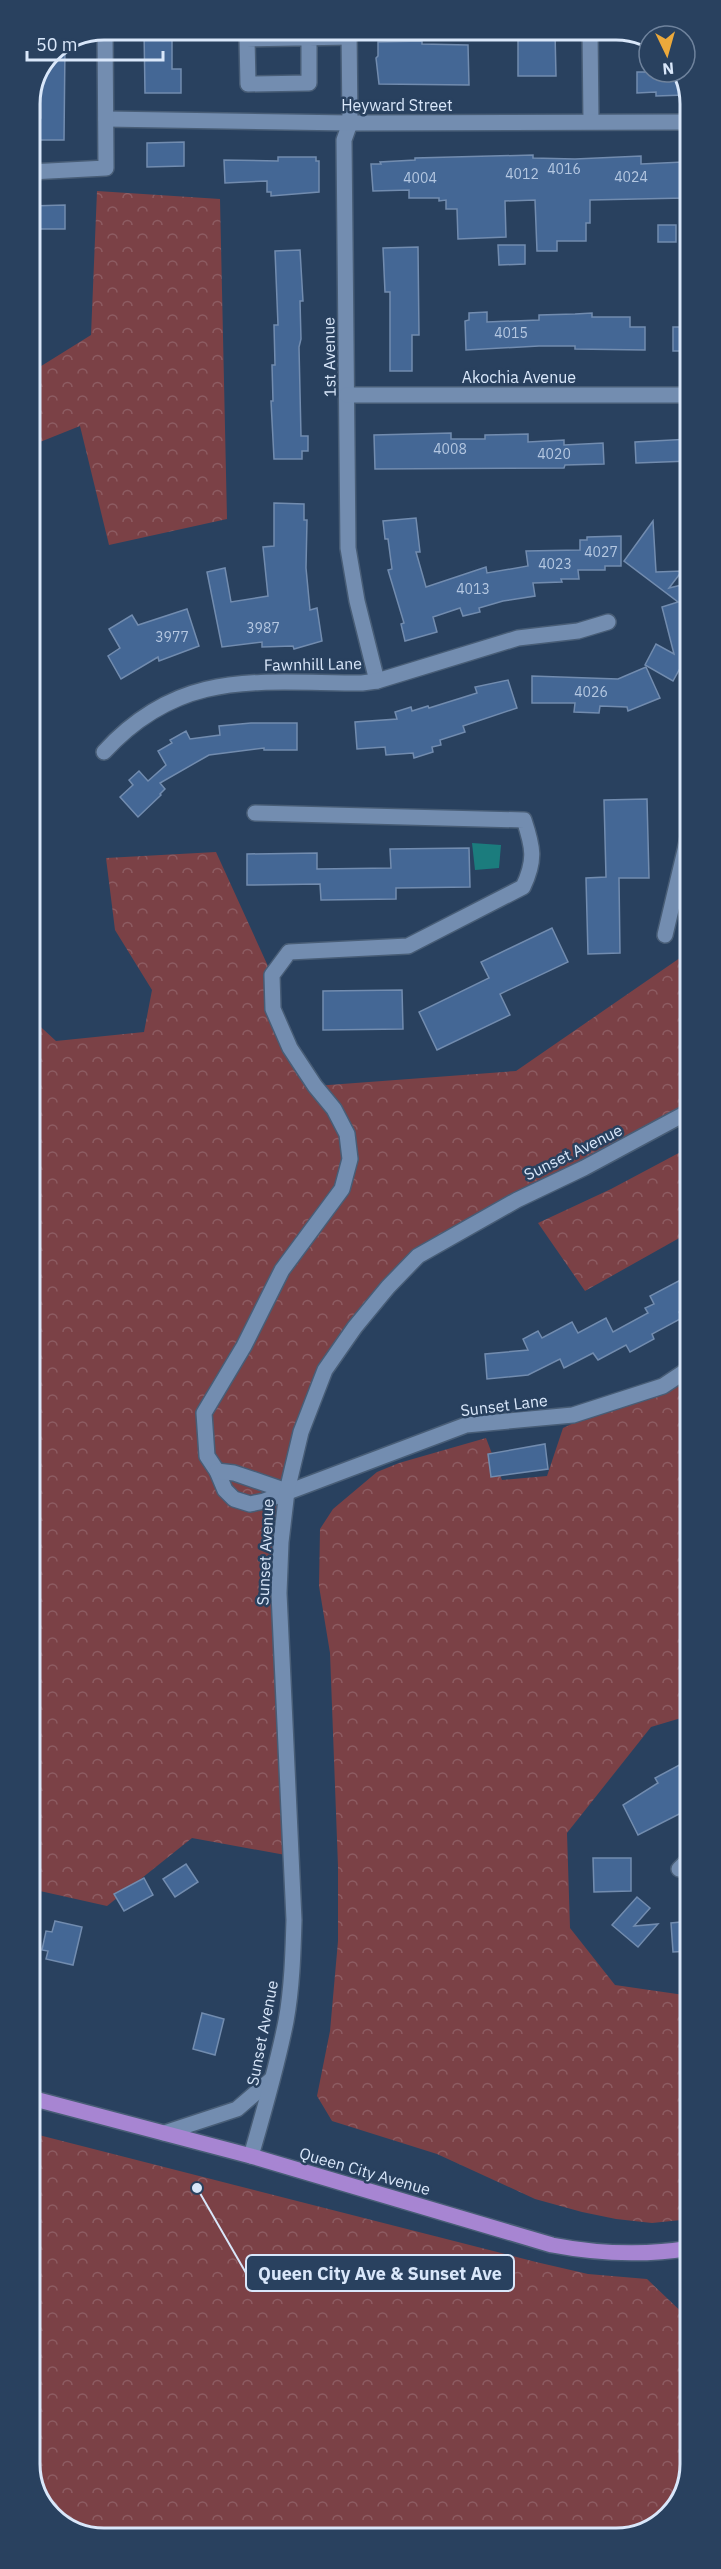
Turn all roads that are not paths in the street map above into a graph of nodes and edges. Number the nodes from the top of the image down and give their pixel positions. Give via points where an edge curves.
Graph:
1 (105, 40) edge
2 (247, 40) edge
3 (309, 40) edge
4 (350, 40) edge
5 (590, 41) edge
6 (106, 118) junction
7 (591, 121) junction
8 (680, 122) edge
9 (350, 123) junction
10 (40, 171) edge
11 (347, 395) junction
12 (680, 396) edge
13 (608, 622) dead end
14 (377, 681) junction
15 (104, 752) dead end
16 (255, 813) dead end
17 (680, 881) edge
18 (665, 935) dead end
19 (680, 1116) edge
20 (680, 1375) edge
21 (217, 1470) junction
22 (287, 1491) junction
23 (274, 2077) junction
24 (40, 2100) edge
25 (164, 2133) junction
26 (251, 2156) junction
27 (680, 2250) edge

1 - 6 street
2 - 3 street via 248,84 309,83
4 - 9 street, 1st Avenue
5 - 7 street
6 - 9 street, Heyward Street
6 - 10 street via 106,168
7 - 8 street, Heyward Street
7 - 9 street, Heyward Street
9 - 11 street, 1st Avenue via 344,140
11 - 12 street, Akochia Avenue
11 - 14 street, 1st Avenue via 348,548
13 - 14 street, Fawnhill Lane via 578,631 518,638
14 - 15 street, Fawnhill Lane via 240,683 197,690 142,716
16 - 21 street, Sunset Lane via 524,820 532,846 532,870 523,887 408,946 289,952 272,975 273,1009 290,1048 347,1134 350,1159 342,1189 282,1270 244,1346 204,1413 207,1456
17 - 18 street
19 - 22 street, Sunset Avenue via 418,1256 387,1287 325,1370 301,1432
20 - 22 street, Sunset Lane via 663,1386 573,1415 466,1425
21 - 22 street
21 - 22 street, Sunset Lane via 225,1491 250,1504
22 - 23 street, Sunset Avenue via 279,1593 294,1920 286,2019
23 - 25 street via 237,2109
23 - 26 street, Sunset Avenue
24 - 25 main road, Queen City Avenue
25 - 26 main road, Queen City Avenue
26 - 27 main road, Queen City Avenue via 552,2245 628,2254

